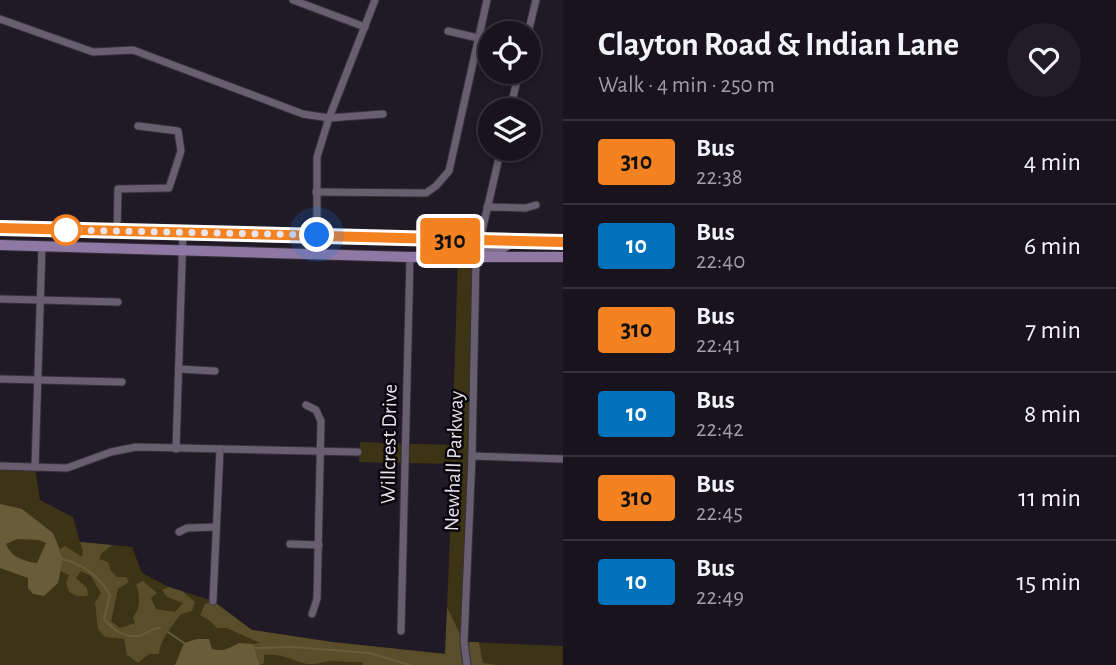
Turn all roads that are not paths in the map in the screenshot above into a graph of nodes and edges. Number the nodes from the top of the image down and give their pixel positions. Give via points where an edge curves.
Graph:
1 (293, 0) edge
2 (375, 0) edge
3 (488, 0) edge
4 (536, 0) edge
5 (0, 19) edge
6 (482, 21) edge
7 (531, 21) edge
8 (365, 27) junction
9 (448, 31) dead end
10 (478, 38) joint
11 (383, 114) dead end
12 (329, 118) junction
13 (138, 126) dead end
14 (498, 161) edge
15 (316, 192) junction
16 (536, 205) dead end
17 (487, 207) junction
18 (0, 228) edge
19 (117, 231) junction
20 (183, 233) junction
21 (317, 235) junction
22 (480, 240) junction
23 (449, 241) junction
24 (514, 241) junction
25 (563, 242) edge
26 (0, 245) edge
27 (42, 246) junction
28 (183, 250) junction
29 (317, 253) junction
30 (410, 257) junction
31 (476, 257) junction
32 (563, 257) edge
33 (0, 299) edge
34 (41, 299) junction
35 (118, 302) dead end
36 (179, 369) junction
37 (215, 370) dead end
38 (0, 379) edge
39 (40, 380) junction
40 (122, 382) dead end
41 (306, 405) dead end
42 (176, 449) junction
43 (219, 449) junction
44 (321, 451) junction
45 (358, 452) dead end
46 (472, 456) junction
47 (563, 458) edge
48 (0, 466) edge
49 (36, 467) junction
50 (216, 527) junction
51 (179, 532) dead end
52 (290, 544) dead end
53 (319, 545) junction
54 (213, 601) dead end
55 (312, 614) dead end
56 (401, 631) dead end
57 (467, 665) edge

1 - 8 street
2 - 8 street
3 - 6 street
4 - 7 street
5 - 12 street via 93,52 133,50 303,114
8 - 12 street
9 - 10 street
10 - 15 street via 449,171 436,186 426,193
11 - 12 street
12 - 15 street via 317,157
13 - 19 street via 178,131 181,151 169,188 118,188
14 - 17 street
15 - 21 street
16 - 17 street
17 - 22 street
18 - 19 main road
19 - 20 main road
20 - 21 main road
20 - 28 street
21 - 23 main road
21 - 29 street
22 - 23 main road
22 - 24 main road
23 - 31 main road
24 - 25 main road
24 - 31 main road via 499,250 481,251
26 - 27 main road
27 - 28 main road
27 - 34 street
28 - 29 main road
28 - 36 street
29 - 30 main road
30 - 31 main road
30 - 56 street, Willcrest Drive
31 - 32 main road
31 - 46 street, Newhall Parkway
33 - 34 street
34 - 35 street
34 - 39 street
36 - 37 street
36 - 42 street
38 - 39 street
39 - 40 street
39 - 49 street
41 - 44 street via 316,410 321,421
42 - 43 street
42 - 49 street via 136,447 67,468
43 - 44 street
43 - 50 street
44 - 45 street
44 - 53 street
46 - 47 street
46 - 57 street, Newhall Parkway via 464,642
48 - 49 street
50 - 51 street
50 - 54 street
52 - 53 street
53 - 55 street

